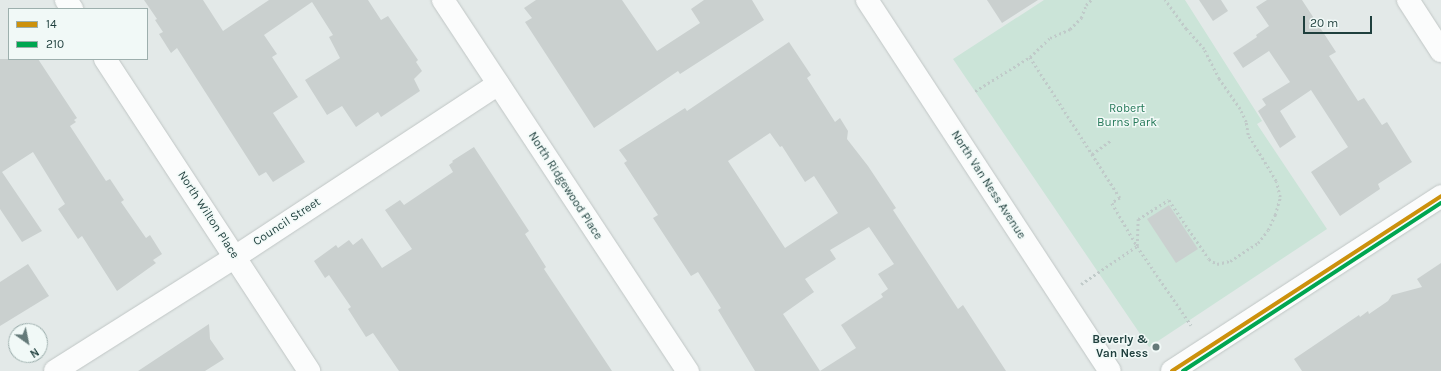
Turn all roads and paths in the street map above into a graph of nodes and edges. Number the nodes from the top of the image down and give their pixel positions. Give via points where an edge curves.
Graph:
1 (443, 0) edge
2 (867, 0) edge
3 (1091, 0) edge
4 (1165, 0) edge
5 (1408, 0) edge
6 (1441, 51) edge
7 (1030, 57) junction
8 (106, 60) edge
9 (498, 84) junction
10 (975, 91) dead end
11 (1111, 140) dead end
12 (1092, 154) junction
13 (1441, 196) edge
14 (1137, 246) junction
15 (235, 256) junction
16 (1061, 296) junction
17 (1191, 325) dead end
18 (55, 371) edge
19 (309, 371) edge
20 (688, 371) edge
21 (1110, 371) edge
22 (1172, 371) edge

1 - 9 street, North Ridgewood Place
2 - 16 street, North Van Ness Avenue
3 - 7 path via 1081,18 1070,29 1050,38
4 - 14 path via 1204,49 1219,79 1240,109 1248,135 1276,181 1280,197 1268,230 1258,243 1230,261 1217,264 1209,259 1169,200 1138,219
5 - 6 street
7 - 10 path
7 - 12 path
8 - 15 street, North Wilton Place
9 - 15 street, Council Street
9 - 20 street, North Ridgewood Place
11 - 12 path
12 - 14 path via 1120,198 1112,203
13 - 22 street
14 - 16 path
14 - 17 path
15 - 18 street, Council Street
15 - 19 street, North Wilton Place
16 - 21 street, North Van Ness Avenue

